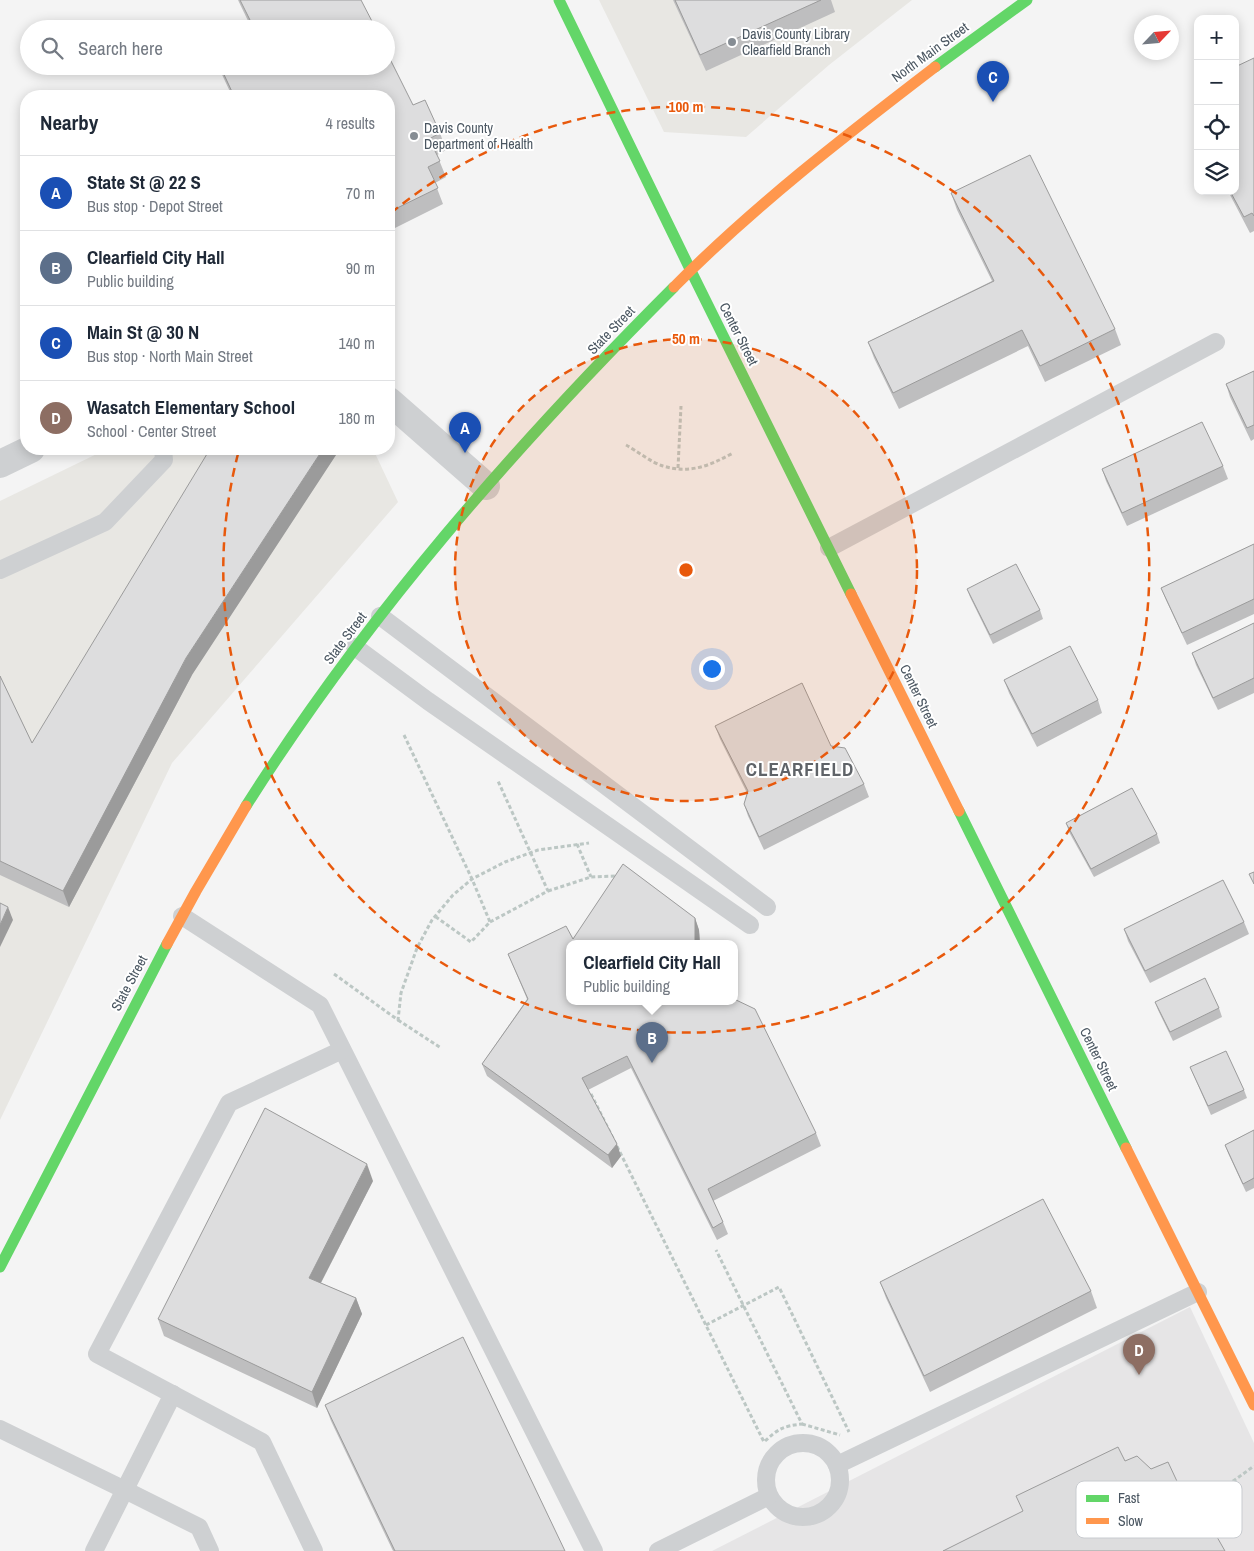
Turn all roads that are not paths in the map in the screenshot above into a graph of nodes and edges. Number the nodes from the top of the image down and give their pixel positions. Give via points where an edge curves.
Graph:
1 (559, 0) edge
2 (1027, 0) edge
3 (851, 131) joint
4 (690, 271) junction
5 (1216, 342) dead end
6 (395, 406) edge
7 (20, 454) edge
8 (164, 455) edge
9 (0, 464) edge
10 (486, 486) junction
11 (829, 548) junction
12 (0, 570) edge
13 (380, 616) junction
14 (356, 647) junction
15 (767, 907) dead end
16 (182, 916) junction
17 (750, 925) dead end
18 (342, 1050) junction
19 (0, 1267) edge
20 (1198, 1292) junction
21 (173, 1394) junction
22 (1254, 1405) edge
23 (0, 1429) edge
24 (837, 1465) junction
25 (125, 1490) junction
26 (769, 1496) junction
27 (94, 1551) edge
28 (210, 1551) edge
29 (314, 1551) edge
30 (594, 1551) edge
31 (658, 1551) edge

1 - 4 main road, Center Street
2 - 3 main road, North Main Street
3 - 4 main road, State Street
4 - 10 main road, State Street
4 - 11 main road, Center Street
5 - 11 lane
6 - 10 street
7 - 9 street
8 - 12 lane via 164,460 105,522
10 - 13 main road, State Street
11 - 20 main road, Center Street
13 - 14 main road, State Street
13 - 15 lane
14 - 16 main road, State Street via 290,738
14 - 17 lane via 428,701
16 - 18 lane via 320,1005
16 - 19 main road, State Street
18 - 21 lane via 229,1104 97,1354
18 - 30 lane
20 - 22 main road, Center Street
20 - 24 lane
21 - 25 lane
21 - 29 lane via 262,1442
23 - 25 lane
24 - 26 lane via 840,1484 836,1497 817,1514 800,1517 788,1514
24 - 26 lane via 820,1446 808,1442 791,1444 770,1460 766,1473
25 - 27 lane
25 - 28 lane via 199,1527
26 - 31 lane

